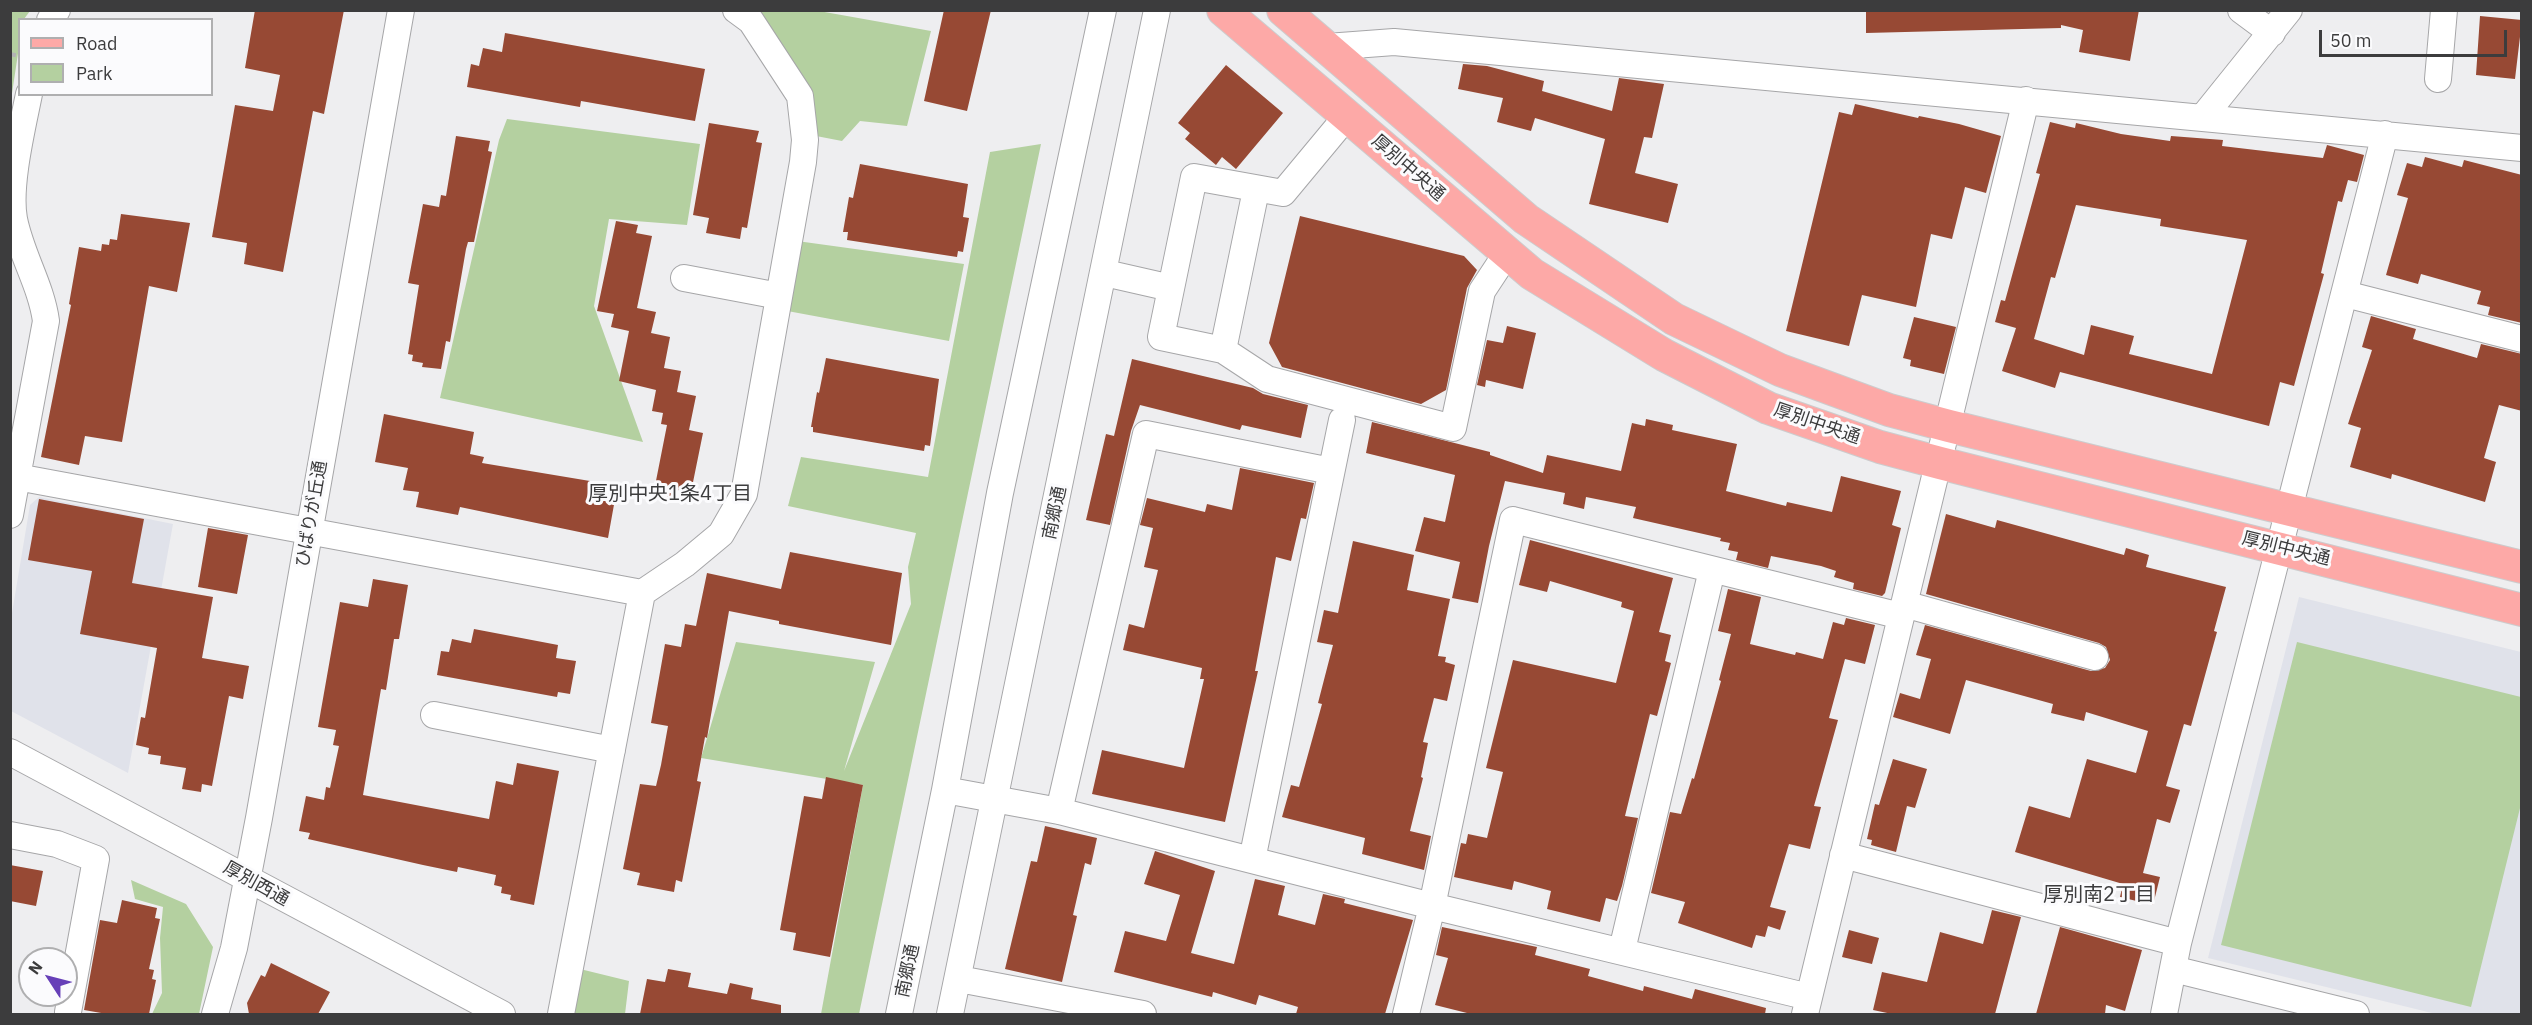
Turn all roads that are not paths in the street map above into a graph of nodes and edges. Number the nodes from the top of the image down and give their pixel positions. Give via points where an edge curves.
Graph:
1 (401, 10) edge
2 (736, 10) edge
3 (1103, 10) edge
4 (1157, 10) edge
5 (1223, 10) edge
6 (1283, 10) edge
7 (2241, 10) edge
8 (2289, 10) edge
9 (2444, 10) edge
10 (2272, 33) junction
11 (1327, 47) junction
12 (2438, 79) dead end
13 (29, 96) edge
14 (2026, 100) junction
15 (1347, 116) junction
16 (2204, 117) junction
17 (2385, 134) junction
18 (2522, 148) edge
19 (1256, 189) junction
20 (1507, 253) junction
21 (1105, 273) junction
22 (684, 278) dead end
23 (1171, 288) junction
24 (2344, 294) junction
25 (779, 296) junction
26 (2522, 339) edge
27 (1223, 350) junction
28 (1342, 420) dead end
29 (1949, 426) junction
30 (1940, 463) junction
31 (1331, 471) junction
32 (17, 477) junction
33 (2288, 509) junction
34 (10, 515) edge
35 (309, 532) junction
36 (2278, 547) junction
37 (2522, 567) edge
38 (1712, 570) junction
39 (642, 593) junction
40 (1902, 610) junction
41 (2522, 610) edge
42 (2095, 657) dead end
43 (434, 715) dead end
44 (612, 750) junction
45 (10, 752) edge
46 (945, 790) junction
47 (997, 800) junction
48 (1059, 811) junction
49 (10, 836) edge
50 (1843, 855) junction
51 (1252, 860) junction
52 (246, 879) junction
53 (1432, 906) junction
54 (2178, 943) junction
55 (1622, 950) junction
56 (2173, 969) junction
57 (959, 979) junction
58 (1807, 1006) edge
59 (68, 1012) dead end
60 (214, 1014) edge
61 (502, 1014) edge
62 (561, 1014) edge
63 (899, 1014) edge
64 (950, 1014) edge
65 (1143, 1014) edge
66 (1406, 1014) edge
67 (2164, 1014) edge
68 (2356, 1014) edge

1 - 35 street, ひばりが丘通
2 - 25 street via 752,21 800,96 803,162
3 - 46 street, 南郷通 via 999,493
4 - 21 street, 南郷通
5 - 15 main road, 厚別中央通
6 - 11 main road, 厚別中央通
7 - 10 street
8 - 10 street
9 - 12 street
10 - 16 street
11 - 14 street via 1394,42
11 - 29 main road, 厚別中央通 via 1526,219 1674,319 1780,370 1889,410
13 - 32 street via 12,203 15,223 43,298 46,321
14 - 16 street
14 - 29 street
15 - 19 street via 1283,193
15 - 20 main road, 厚別中央通
16 - 17 street
17 - 18 street
17 - 24 street
19 - 23 street via 1194,177
19 - 27 street
20 - 27 street via 1482,291 1453,428 1267,380
20 - 30 main road, 厚別中央通 via 1532,274 1664,355 1768,408 1880,447
21 - 23 street
21 - 47 street, 南郷通
22 - 25 street
23 - 27 street via 1161,337
24 - 26 street
24 - 33 street
25 - 39 street via 744,494 721,534
28 - 31 street
29 - 30 street
29 - 33 main road, 厚別中央通
30 - 36 main road, 厚別中央通
30 - 40 street
31 - 48 street via 1146,434
31 - 51 street
32 - 34 street
32 - 35 street
33 - 36 street
33 - 37 main road, 厚別中央通
35 - 39 street
35 - 52 street, ひばりが丘通
36 - 41 main road, 厚別中央通
36 - 54 street
38 - 40 street
38 - 53 street via 1513,520
38 - 55 street
39 - 44 street
40 - 42 street
40 - 50 street
43 - 44 street
44 - 62 street
45 - 52 street, 厚別西通
46 - 47 street
46 - 63 street, 南郷通
47 - 48 street
47 - 57 street, 南郷通
48 - 51 street
49 - 59 street via 57,844 96,859
50 - 54 street
50 - 58 street
51 - 53 street
52 - 60 street, ひばりが丘通 via 234,948
52 - 61 street, 厚別西通
53 - 55 street
53 - 66 street
54 - 56 street
55 - 58 street
56 - 67 street
56 - 68 street
57 - 64 street, 南郷通
57 - 65 street

